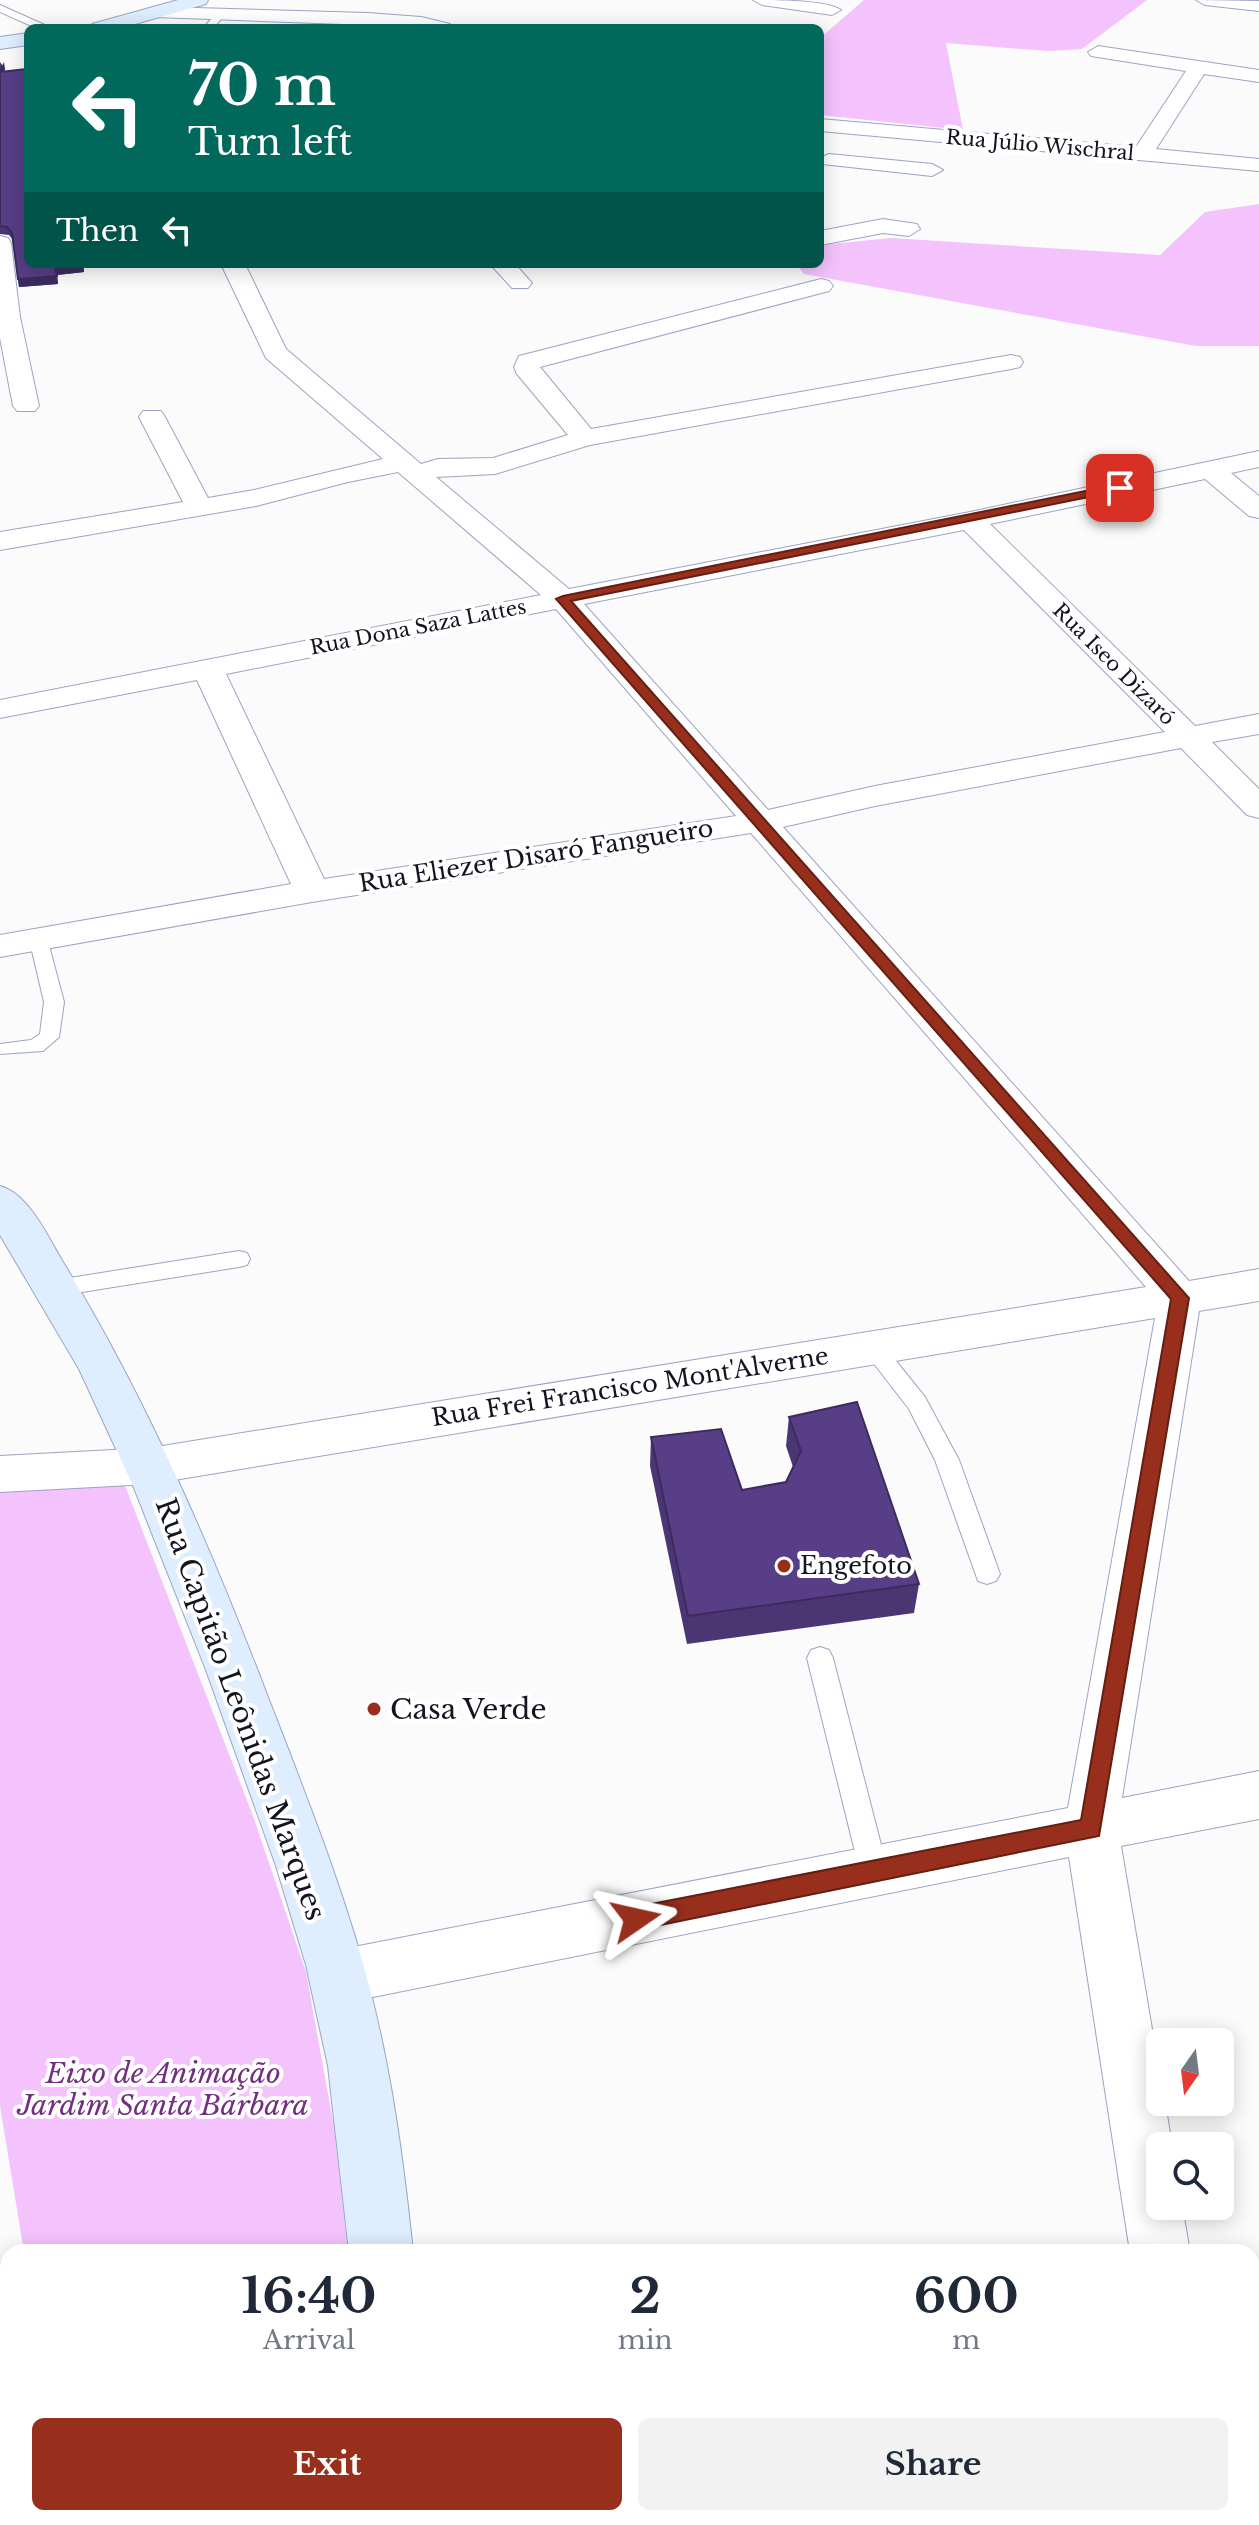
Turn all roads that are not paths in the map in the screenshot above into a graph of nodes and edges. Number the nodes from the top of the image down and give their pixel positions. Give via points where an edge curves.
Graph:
1 (762, 0) edge
2 (1205, 0) edge
3 (189, 1) edge
4 (838, 5) edge
5 (1259, 6) edge
6 (0, 8) edge
7 (161, 13) junction
8 (214, 22) edge
9 (35, 24) edge
10 (128, 24) edge
11 (425, 24) edge
12 (812, 24) edge
13 (24, 40) edge
14 (0, 43) edge
15 (1098, 52) dead end
16 (1198, 67) junction
17 (1259, 76) edge
18 (824, 125) edge
19 (844, 127) junction
20 (1142, 154) junction
21 (1259, 165) edge
22 (824, 170) edge
23 (932, 170) dead end
24 (909, 229) dead end
25 (824, 237) edge
26 (0, 243) edge
27 (235, 268) edge
28 (506, 268) edge
29 (520, 283) dead end
30 (821, 286) dead end
31 (4, 317) edge
32 (1011, 362) dead end
33 (26, 406) dead end
34 (152, 417) dead end
35 (585, 438) junction
36 (1259, 459) edge
37 (410, 469) junction
38 (1210, 469) junction
39 (199, 507) junction
40 (1259, 510) edge
41 (970, 520) junction
42 (0, 541) edge
43 (563, 599) junction
44 (207, 667) junction
45 (0, 709) edge
46 (1259, 724) edge
47 (1189, 738) junction
48 (1259, 808) edge
49 (760, 822) junction
50 (312, 891) junction
51 (38, 938) junction
52 (0, 946) edge
53 (6, 1049) dead end
54 (0, 1201) edge
55 (239, 1259) dead end
56 (1259, 1285) edge
57 (57, 1288) junction
58 (1180, 1298) junction
59 (872, 1347) junction
60 (150, 1466) junction
61 (0, 1474) edge
62 (987, 1574) dead end
63 (820, 1658) dead end
64 (1259, 1795) edge
65 (1091, 1828) junction
66 (874, 1872) junction
67 (338, 1977) junction
68 (380, 2244) edge
69 (1159, 2244) edge

1 - 4 street
2 - 5 street
3 - 7 main road
4 - 12 street
6 - 9 lane
7 - 8 street
7 - 10 main road
8 - 11 street via 367,19
13 - 14 main road
15 - 16 street
16 - 17 street
16 - 20 street
18 - 19 street, Rua Júlio Wischral
19 - 20 street, Rua Júlio Wischral
19 - 22 street
20 - 21 street, Rua Júlio Wischral
22 - 23 street
24 - 25 street via 883,226
26 - 31 street
27 - 37 street via 275,353
28 - 29 street
30 - 35 street via 528,361 530,374
31 - 33 street
32 - 35 street
34 - 39 street
35 - 37 street via 495,466
36 - 38 street, Rua Dona Saza Lattes
37 - 39 street via 356,471 270,495
37 - 43 street
38 - 40 street
38 - 41 street, Rua Dona Saza Lattes
39 - 42 street
41 - 43 street, Rua Dona Saza Lattes
41 - 47 street, Rua Iseo Dizaró
43 - 44 street, Rua Dona Saza Lattes
43 - 49 street
44 - 45 street, Rua Dona Saza Lattes
44 - 50 street
46 - 47 street, Rua Eliezer Disaró Fangueiro
47 - 48 street, Rua Iseo Dizaró
47 - 49 street, Rua Eliezer Disaró Fangueiro
49 - 50 street, Rua Eliezer Disaró Fangueiro
49 - 58 street
50 - 51 street, Rua Eliezer Disaró Fangueiro
51 - 52 street, Rua Eliezer Disaró Fangueiro
51 - 53 lane via 54,1002 49,1037 36,1046
54 - 57 main road, Rua Capitão Leônidas Marques
55 - 57 lane
56 - 58 street, Rua Frei Francisco Mont'Alverne
57 - 60 main road, Rua Capitão Leônidas Marques
58 - 59 street, Rua Frei Francisco Mont'Alverne
58 - 65 street
59 - 60 street, Rua Frei Francisco Mont'Alverne
59 - 62 lane via 917,1403 947,1460
60 - 61 street, Rua Frei Francisco Mont'Alverne
60 - 67 main road, Rua Capitão Leônidas Marques via 265,1761
63 - 66 lane
64 - 65 street
65 - 66 street
65 - 69 street
66 - 67 street
67 - 68 main road, Rua Capitão Leônidas Marques via 370,2137

